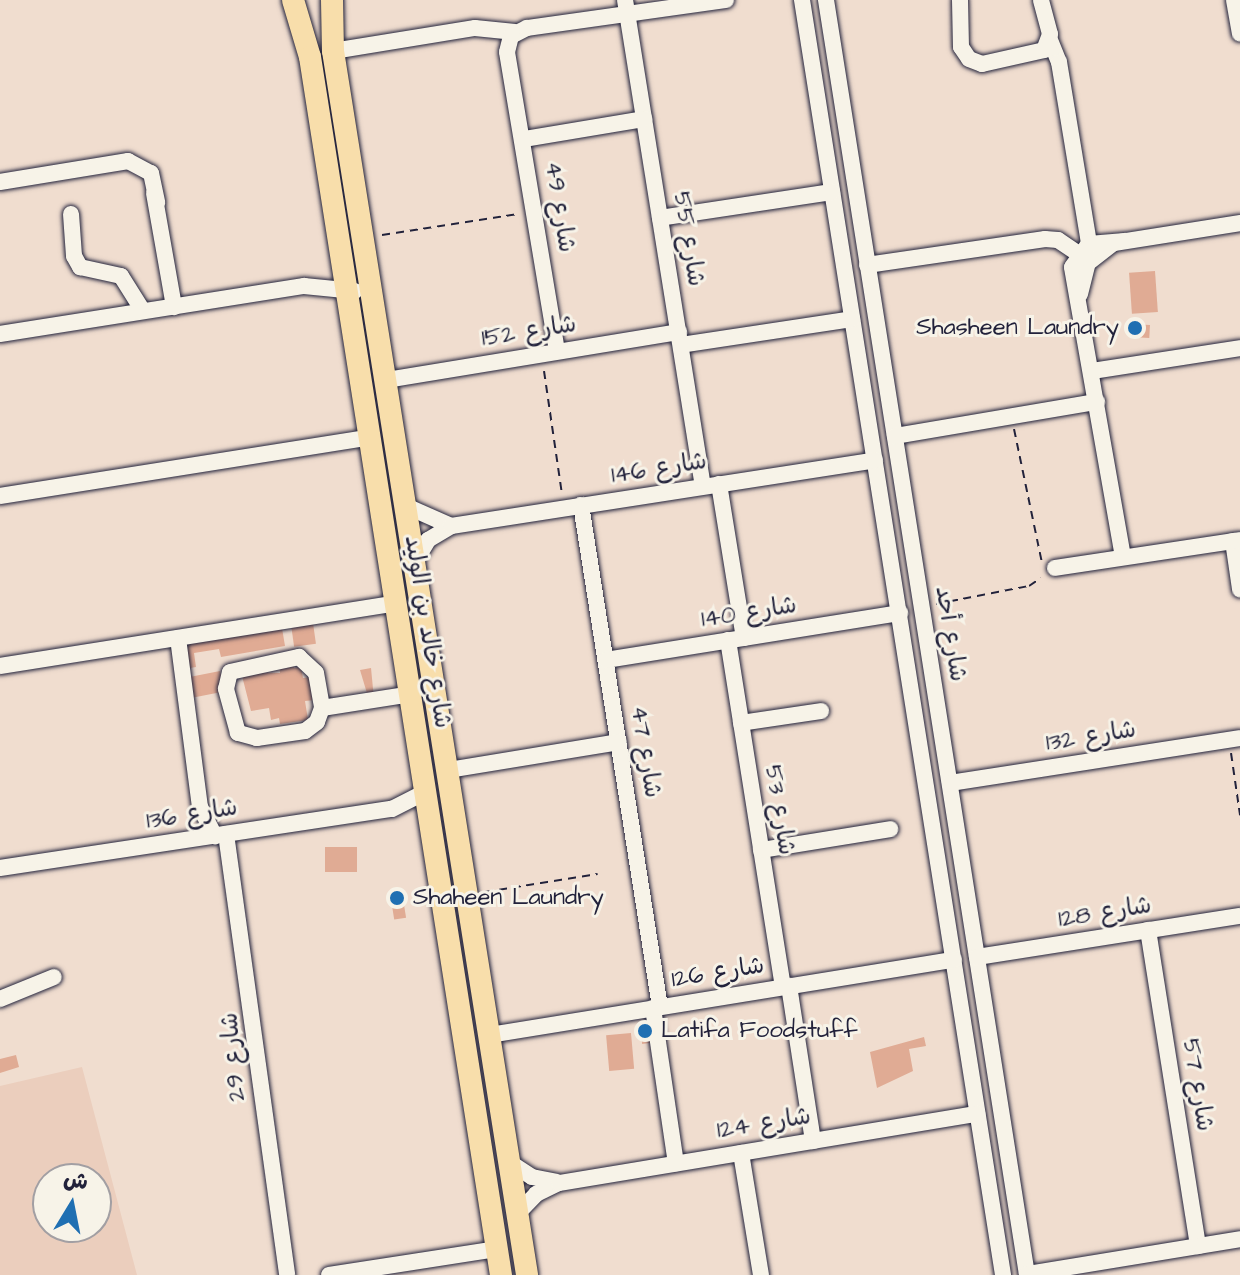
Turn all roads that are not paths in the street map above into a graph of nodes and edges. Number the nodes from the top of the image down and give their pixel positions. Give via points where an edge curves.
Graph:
1 (293, 0) edge
2 (332, 0) edge
3 (726, 0) edge
4 (802, 0) edge
5 (826, 0) edge
6 (1235, 1) edge
7 (960, 2) edge
8 (1042, 6) edge
9 (627, 8) edge
10 (544, 28) junction
11 (515, 32) junction
12 (1240, 33) edge
13 (1050, 40) junction
14 (333, 51) junction
15 (1008, 57) junction
16 (512, 71) junction
17 (644, 119) junction
18 (524, 139) junction
19 (0, 182) edge
20 (832, 192) junction
21 (71, 214) dead end
22 (660, 218) junction
23 (1240, 223) edge
24 (1125, 241) junction
25 (1083, 248) junction
26 (842, 254) junction
27 (866, 258) junction
28 (345, 291) junction
29 (373, 292) junction
30 (1079, 295) junction
31 (174, 307) junction
32 (143, 311) junction
33 (852, 319) junction
34 (0, 334) edge
35 (680, 338) junction
36 (1240, 348) edge
37 (549, 352) junction
38 (1092, 371) junction
39 (386, 380) junction
40 (1097, 402) junction
41 (895, 436) junction
42 (371, 437) junction
43 (875, 460) junction
44 (711, 485) junction
45 (0, 496) edge
46 (581, 505) junction
47 (406, 506) junction
48 (451, 526) junction
49 (1236, 540) edge
50 (911, 542) junction
51 (889, 548) junction
52 (1123, 557) junction
53 (415, 562) junction
54 (1052, 567) road end
55 (1240, 589) edge
56 (397, 603) junction
57 (900, 613) junction
58 (178, 638) junction
59 (736, 639) junction
60 (606, 660) junction
61 (0, 666) edge
62 (411, 694) junction
63 (322, 708) junction
64 (821, 711) dead end
65 (741, 723) junction
66 (1234, 739) edge
67 (619, 742) junction
68 (448, 770) junction
69 (950, 783) junction
70 (426, 792) junction
71 (392, 809) junction
72 (429, 815) junction
73 (890, 829) dead end
74 (221, 835) junction
75 (761, 850) junction
76 (461, 851) junction
77 (435, 853) junction
78 (0, 868) edge
79 (441, 889) junction
80 (468, 890) junction
81 (1240, 916) edge
82 (1148, 930) junction
83 (973, 935) junction
84 (950, 939) junction
85 (977, 957) junction
86 (954, 960) junction
87 (54, 977) dead end
88 (786, 986) junction
89 (0, 999) edge
90 (657, 1007) junction
91 (489, 1035) junction
92 (977, 1114) junction
93 (813, 1141) junction
94 (741, 1153) junction
95 (509, 1162) junction
96 (676, 1163) junction
97 (559, 1183) junction
98 (517, 1214) junction
99 (1240, 1239) edge
100 (1198, 1246) junction
101 (496, 1249) junction
102 (1027, 1274) edge
103 (287, 1275) edge
104 (329, 1275) edge
105 (501, 1275) edge
106 (527, 1275) edge
107 (761, 1275) edge
108 (1003, 1275) edge

1 - 28 main road, شارع خالد بن الوليد via 310,57
2 - 14 main road, شارع خالد بن الوليد
3 - 9 street
4 - 20 street, شارع أحد
5 - 27 street, شارع أحد
6 - 12 street
7 - 15 street via 961,33 978,55
8 - 13 street
8 - 15 street via 1037,44
9 - 10 street
9 - 17 street, شارع 55
10 - 11 street
10 - 16 street via 522,41
11 - 14 street via 475,28
11 - 16 street, شارع 49 via 507,47
13 - 15 street via 1040,53
13 - 25 street via 1059,62
14 - 29 main road, شارع خالد بن الوليد
16 - 18 street, شارع 49
17 - 18 street
17 - 22 street, شارع 55
18 - 37 street, شارع 49
19 - 31 street via 128,161 145,167 155,181
20 - 22 street
20 - 26 street, شارع أحد
21 - 32 street via 74,256 80,267 121,276
22 - 35 street, شارع 55
23 - 24 street
24 - 25 street
24 - 30 street via 1095,254 1083,273
25 - 27 street via 1045,239
25 - 30 street via 1072,274
26 - 27 street
26 - 33 street, شارع أحد
27 - 41 street, شارع أحد
28 - 29 street
28 - 31 street via 304,286
28 - 42 main road, شارع خالد بن الوليد
29 - 39 main road, شارع خالد بن الوليد
30 - 38 street
31 - 32 street
32 - 34 street
33 - 35 street, شارع 152
33 - 43 street, شارع أحد
35 - 37 street, شارع 152
35 - 44 street, شارع 55
36 - 38 street
37 - 39 street, شارع 152
38 - 40 street
39 - 47 main road, شارع خالد بن الوليد
40 - 41 street
40 - 52 street
41 - 50 street, شارع أحد
42 - 45 street
42 - 56 main road, شارع خالد بن الوليد
43 - 44 street, شارع 146
43 - 51 street, شارع أحد
44 - 46 street, شارع 146
44 - 59 street, شارع 55
46 - 48 street, شارع 146
46 - 60 street, شارع 47
47 - 48 street
47 - 53 main road, شارع خالد بن الوليد
48 - 53 street via 428,540
49 - 52 street
49 - 55 street
50 - 51 street via 901,538
50 - 69 street, شارع أحد
51 - 57 street, شارع أحد
52 - 54 street
53 - 68 main road, شارع خالد بن الوليد
56 - 58 street
56 - 62 main road, شارع خالد بن الوليد
57 - 59 street, شارع 140
57 - 84 street, شارع أحد
58 - 61 street
58 - 74 street, شارع 29 via 200,807
59 - 60 street, شارع 140
59 - 65 street, شارع 53
60 - 67 street, شارع 47
62 - 63 street
62 - 70 main road, شارع خالد بن الوليد
63 - 63 street via 314,667 305,659 241,666 227,677 231,721 244,737 305,731 317,722
64 - 65 street
65 - 75 street, شارع 53
66 - 69 street, شارع 132
67 - 68 street
67 - 90 street, شارع 47
68 - 76 main road, شارع خالد بن الوليد
69 - 83 street, شارع أحد
70 - 71 street, شارع 136
70 - 72 main road, شارع خالد بن الوليد
71 - 72 street, شارع 136
71 - 74 street, شارع 136
72 - 77 main road, شارع خالد بن الوليد
73 - 75 street
74 - 78 street, شارع 136
74 - 103 street, شارع 29
75 - 88 street, شارع 53
76 - 77 main road via 449,860
76 - 80 main road, شارع خالد بن الوليد
77 - 79 main road, شارع خالد بن الوليد
79 - 80 main road via 452,879
79 - 101 main road, شارع خالد بن الوليد
80 - 91 main road, شارع خالد بن الوليد
81 - 82 street, شارع 128
82 - 85 street, شارع 128
82 - 100 street, شارع 57
83 - 84 street via 965,943
83 - 85 street, شارع أحد
84 - 86 street, شارع أحد
85 - 102 street, شارع أحد
86 - 88 street, شارع 126
86 - 92 street, شارع أحد
87 - 89 street
88 - 90 street, شارع 126
88 - 93 street, شارع 53
90 - 91 street, شارع 126
90 - 96 street, شارع 47
91 - 95 main road, شارع خالد بن الوليد
92 - 93 street, شارع 124
92 - 108 street, شارع أحد
93 - 94 street, شارع 124
94 - 96 street, شارع 124
94 - 107 street
95 - 97 street, شارع 124 via 532,1177
95 - 98 main road, شارع خالد بن الوليد
96 - 97 street, شارع 124
97 - 98 street, شارع 124 via 536,1194
98 - 106 main road, شارع خالد بن الوليد
99 - 100 street
100 - 102 street
101 - 104 street
101 - 105 main road, شارع خالد بن الوليد

